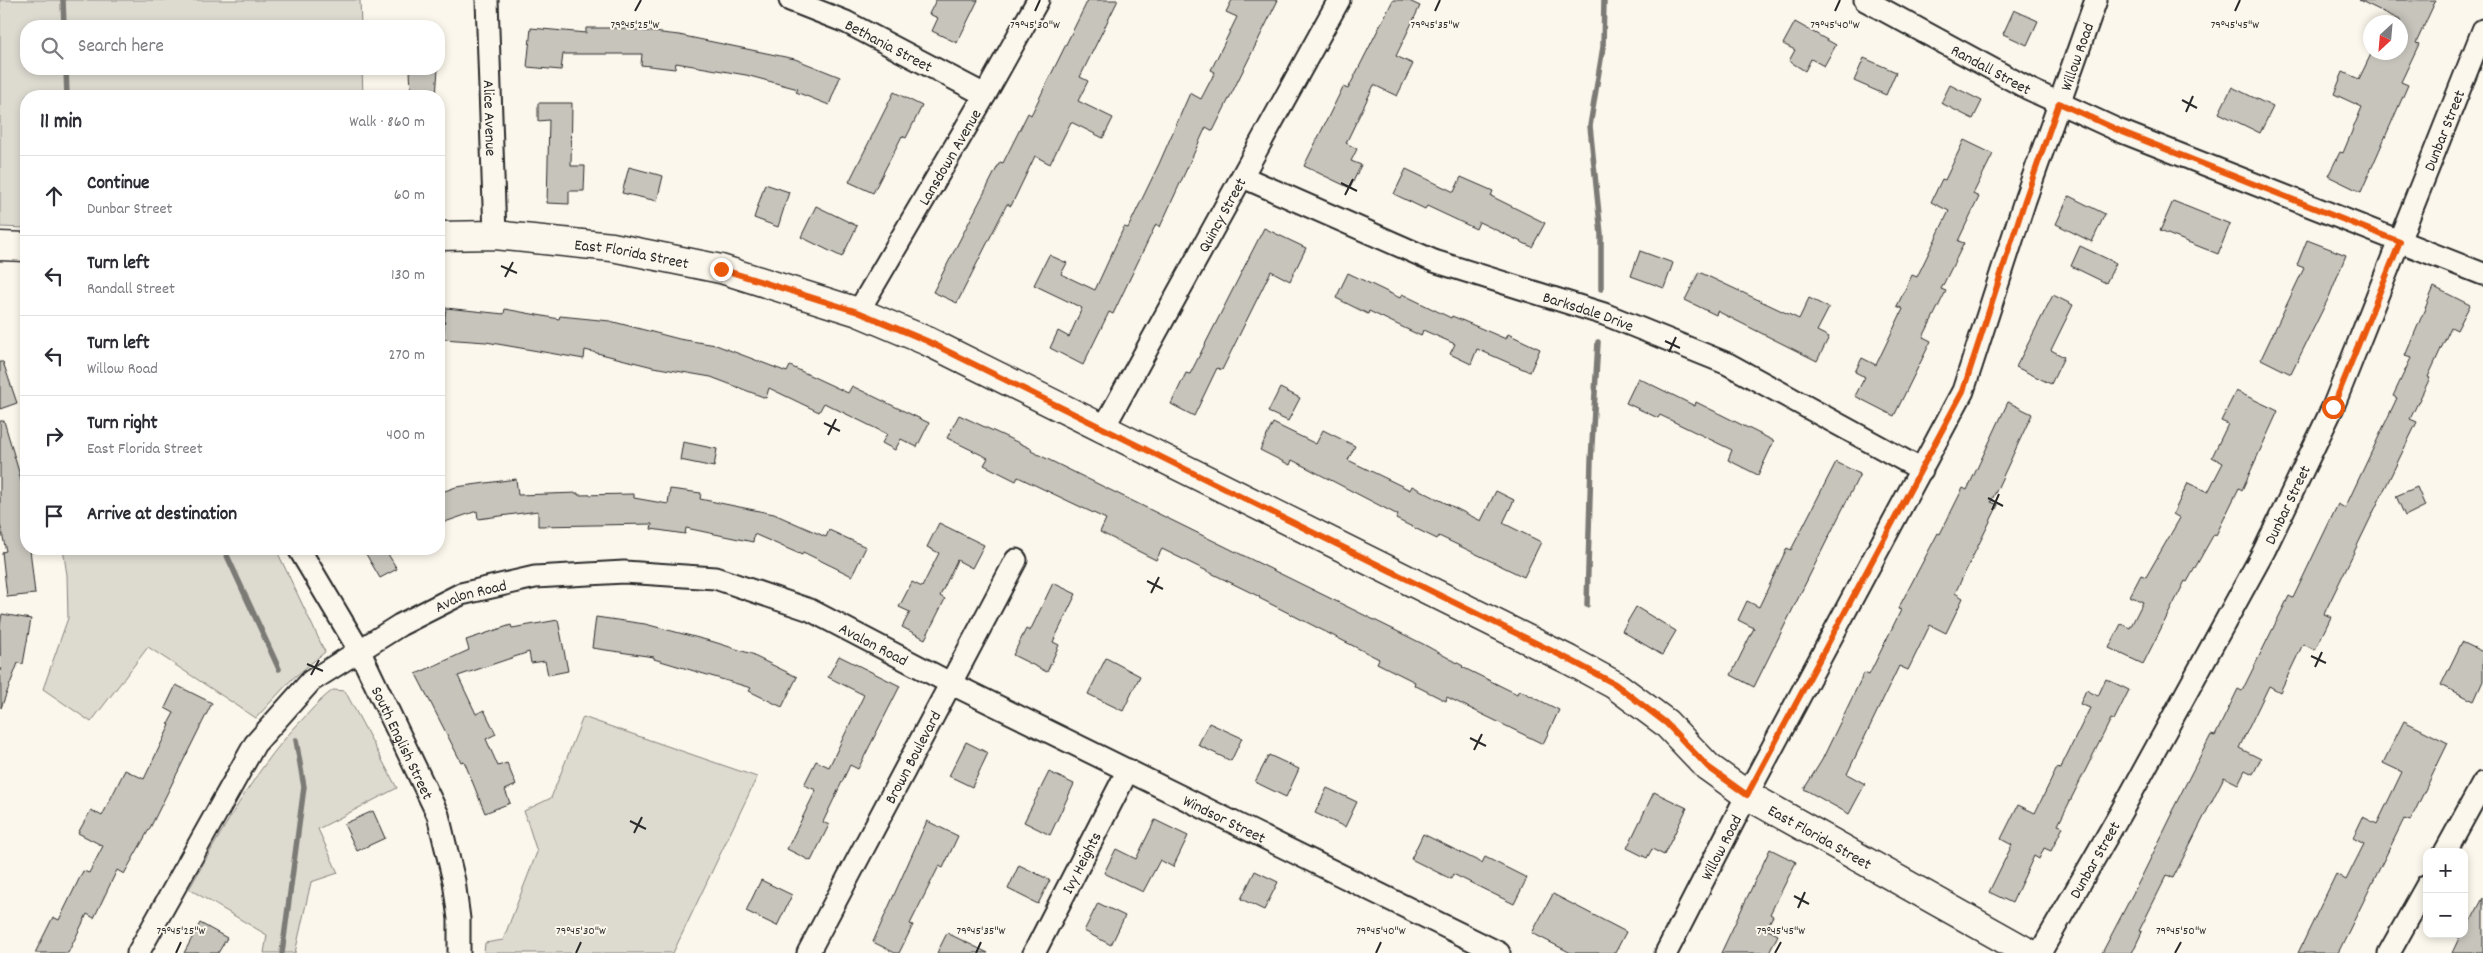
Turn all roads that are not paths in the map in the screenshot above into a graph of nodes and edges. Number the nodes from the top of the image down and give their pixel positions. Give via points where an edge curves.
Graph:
1 (487, 0) edge
2 (790, 0) edge
3 (1038, 0) edge
4 (1339, 0) edge
5 (1865, 0) edge
6 (2096, 0) edge
7 (2483, 30) edge
8 (985, 96) junction
9 (2059, 103) junction
10 (1243, 177) junction
11 (496, 235) junction
12 (445, 236) edge
13 (2400, 242) junction
14 (0, 246) edge
15 (20, 247) edge
16 (2483, 274) edge
17 (858, 312) junction
18 (1103, 429) junction
19 (1922, 470) junction
20 (303, 555) edge
21 (1016, 560) dead end
22 (358, 650) junction
23 (950, 683) junction
24 (1128, 770) junction
25 (2483, 783) edge
26 (1747, 795) junction
27 (2447, 848) edge
28 (2423, 892) edge
29 (811, 952) edge
30 (138, 953) edge
31 (459, 953) edge
32 (1034, 953) edge
33 (1499, 953) edge
34 (1666, 953) edge
35 (2029, 953) edge
36 (2040, 953) edge
37 (2389, 953) edge

1 - 11 street, Alice Avenue
2 - 8 street, Bethania Street via 846,22
3 - 8 street, Lansdown Avenue
4 - 10 street, Quincy Street
5 - 9 street, Randall Street
6 - 9 street, Willow Road
7 - 13 street, Dunbar Street
8 - 17 street, Lansdown Avenue
9 - 13 street, Randall Street via 2120,131
9 - 19 street, Willow Road via 1963,391
10 - 18 street, Quincy Street
10 - 19 street, Barksdale Drive via 1434,261 1604,314 1728,364
11 - 12 main road, East Florida Street
11 - 17 main road, East Florida Street via 612,247 721,269
13 - 16 street, Randall Street
13 - 36 street, Dunbar Street via 2333,407 2264,551
14 - 15 main road
17 - 18 main road, East Florida Street via 927,341
18 - 26 main road, East Florida Street via 1615,684 1666,723 1708,767
19 - 26 street, Willow Road
20 - 22 street, South English Street
21 - 23 street, Brown Boulevard
22 - 23 street, Avalon Road via 462,594 536,577 624,572 715,578 810,610
22 - 30 street, Avalon Road via 312,681 256,744
22 - 31 street, South English Street via 438,815 454,881
23 - 24 street, Windsor Street
23 - 29 street, Brown Boulevard
24 - 32 street, Ivy Heights
24 - 33 street, Windsor Street
25 - 27 street
26 - 34 street, Willow Road
26 - 35 main road, East Florida Street
28 - 37 street

